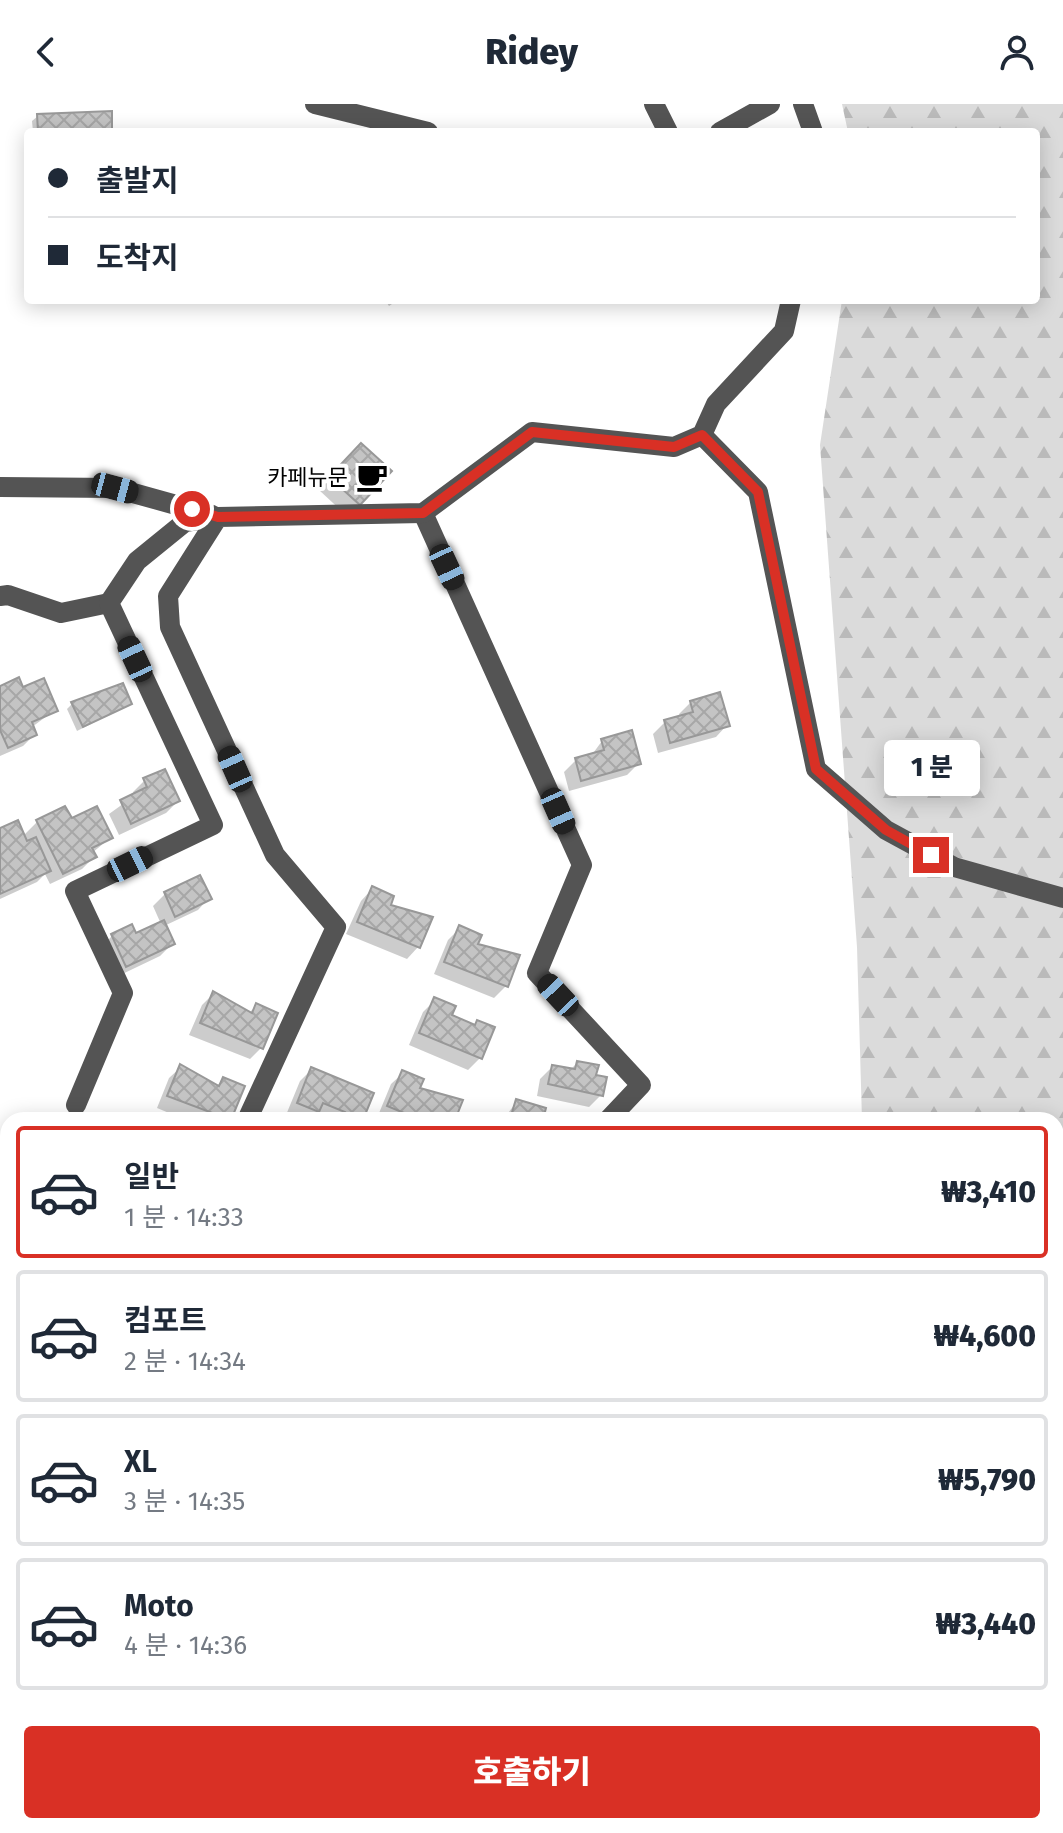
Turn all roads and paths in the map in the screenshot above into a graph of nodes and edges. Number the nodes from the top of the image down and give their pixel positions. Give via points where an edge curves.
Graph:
1 (315, 104) edge
2 (654, 104) edge
3 (770, 104) edge
4 (803, 104) edge
5 (412, 128) edge
6 (666, 128) edge
7 (727, 128) edge
8 (812, 128) edge
9 (790, 304) edge
10 (702, 435) junction
11 (0, 487) edge
12 (423, 513) junction
13 (218, 517) junction
14 (0, 596) edge
15 (109, 603) junction
16 (1063, 898) edge
17 (76, 1105) dead end
18 (251, 1112) edge
19 (616, 1112) edge

1 - 5 street
2 - 6 street
3 - 7 street
4 - 8 street
9 - 10 street via 784,331 716,404
10 - 12 street via 674,447 532,432
10 - 16 street via 758,492 816,769 886,830 954,867
11 - 13 street via 115,488
12 - 13 street
12 - 19 street via 582,865 537,973 641,1085
13 - 15 street via 185,522 137,561
13 - 18 street via 168,596 170,627 275,855 336,927
14 - 15 street via 61,613
15 - 17 street via 213,825 75,891 123,993

